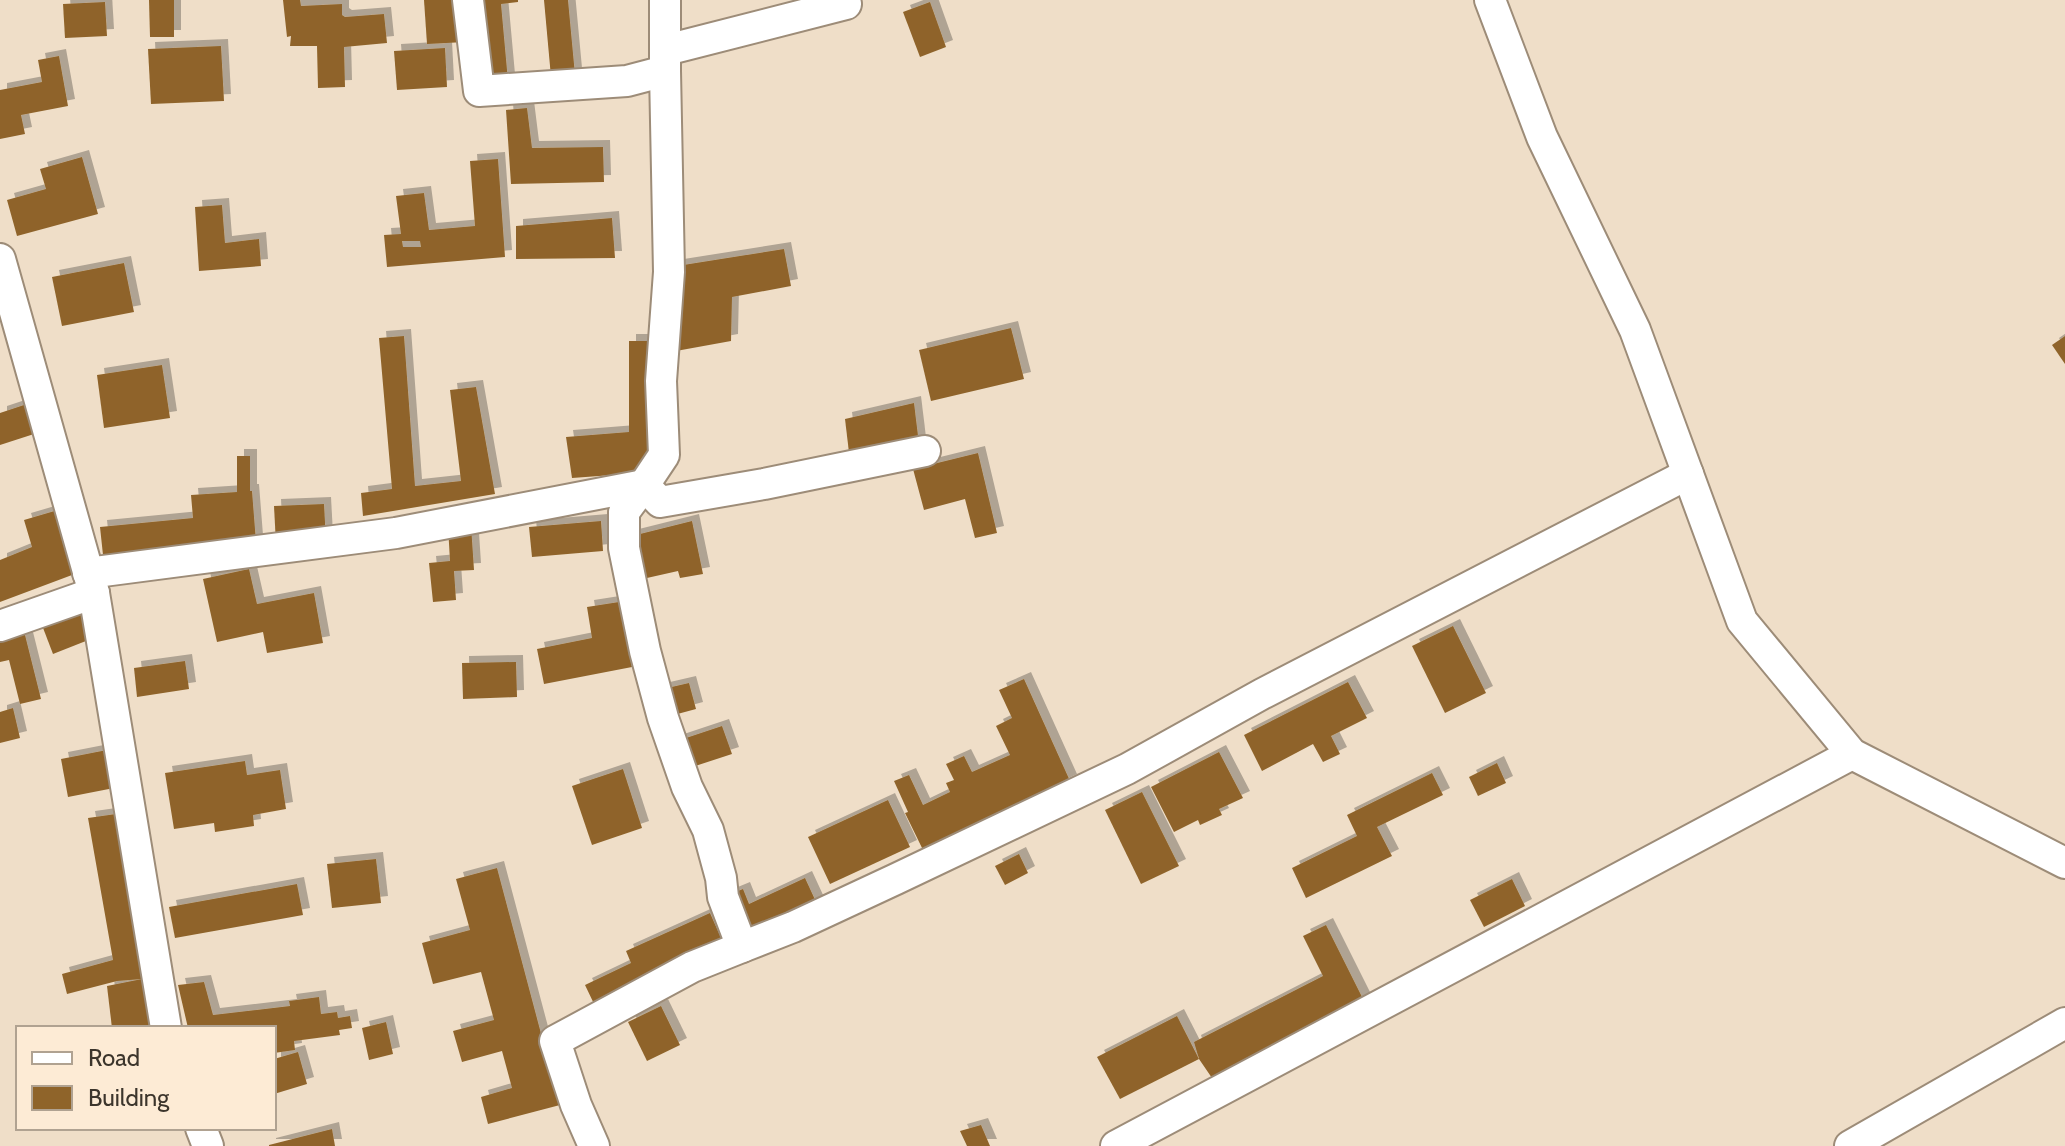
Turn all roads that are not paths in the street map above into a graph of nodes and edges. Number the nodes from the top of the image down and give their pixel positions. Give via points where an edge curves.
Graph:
1 (468, 0) edge
2 (665, 0) edge
3 (1490, 0) edge
4 (846, 4) dead end
5 (665, 61) junction
6 (0, 259) edge
7 (925, 451) dead end
8 (1688, 474) junction
9 (644, 485) junction
10 (91, 583) junction
11 (0, 626) edge
12 (1852, 754) junction
13 (2065, 863) edge
14 (742, 947) junction
15 (2065, 1023) edge
16 (166, 1026) edge
17 (594, 1146) edge
18 (1116, 1146) edge
19 (1850, 1146) edge

1 - 5 street via 479,91 627,81
2 - 5 street
3 - 8 street via 1542,137 1635,330
4 - 5 street
5 - 9 street via 669,272 661,381 664,455
6 - 10 street
7 - 9 street via 660,502
8 - 12 street via 1742,621
8 - 14 street via 1127,769
9 - 10 street
9 - 14 street via 624,512 624,548 642,639 663,718 708,830 723,897
10 - 11 street
10 - 16 street
12 - 13 street
12 - 18 street
14 - 17 street via 692,967 555,1041
15 - 19 street

